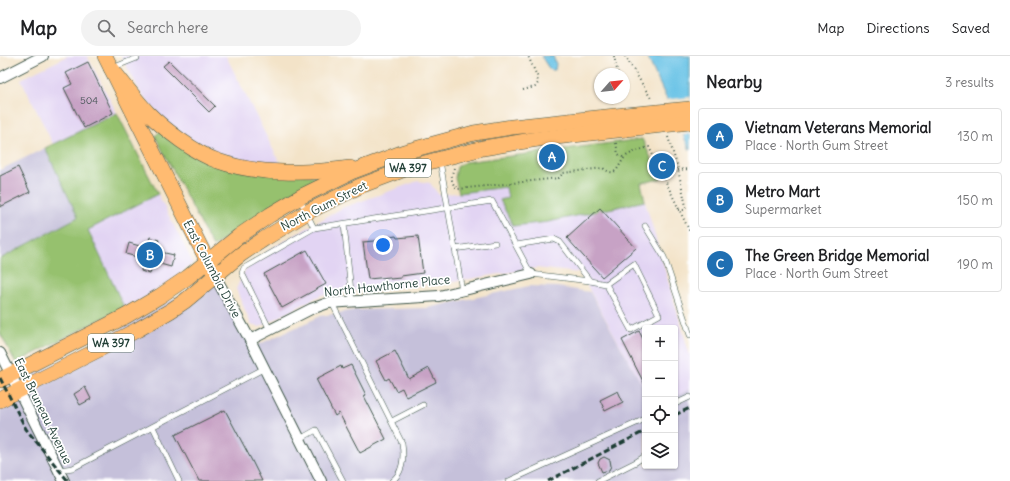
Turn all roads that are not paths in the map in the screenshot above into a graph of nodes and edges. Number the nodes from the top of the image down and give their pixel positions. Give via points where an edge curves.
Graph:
1 (43, 56) edge
2 (137, 58) dead end
3 (108, 62) edge
4 (0, 78) edge
5 (690, 108) edge
6 (626, 122) junction
7 (690, 122) edge
8 (437, 150) junction
9 (369, 165) junction
10 (299, 198) junction
11 (448, 209) junction
12 (306, 212) junction
13 (344, 224) junction
14 (645, 226) dead end
15 (314, 228) junction
16 (495, 243) dead end
17 (516, 245) junction
18 (455, 249) junction
19 (207, 261) junction
20 (531, 274) junction
21 (215, 276) junction
22 (590, 280) junction
23 (606, 284) junction
24 (462, 291) junction
25 (352, 301) junction
26 (332, 302) junction
27 (270, 330) junction
28 (690, 335) edge
29 (250, 340) junction
30 (0, 354) edge
31 (265, 368) junction
32 (5, 378) edge
33 (19, 391) junction
34 (690, 397) edge
35 (0, 400) edge
36 (678, 403) edge
37 (422, 405) dead end
38 (642, 420) edge
39 (392, 421) junction
40 (153, 427) junction
41 (300, 439) junction
42 (642, 458) edge
43 (58, 470) junction
44 (64, 481) edge
45 (178, 481) edge
46 (321, 481) edge
47 (343, 481) edge
48 (392, 481) edge
49 (509, 481) edge
50 (598, 481) edge

1 - 4 street
2 - 3 lane
3 - 9 main road via 148,113 192,148 216,161 236,167 294,172
3 - 19 main road, East Columbia Drive
5 - 6 main road, North Gum Street / WA 397, bridge
6 - 7 main road, North Gum Street / WA 397, bridge
6 - 8 main road, North Gum Street / WA 397 via 466,151
8 - 9 main road, North Gum Street / WA 397
8 - 11 lane
8 - 12 main road, North Gum Street / WA 397 via 413,166 344,193
9 - 10 main road, North Gum Street / WA 397
10 - 12 lane
10 - 19 main road, North Gum Street / WA 397 via 255,225
11 - 13 lane
11 - 17 lane via 492,201
11 - 18 lane
12 - 15 lane
12 - 21 main road, North Gum Street / WA 397 via 255,245
13 - 15 lane
13 - 25 lane
14 - 28 lane via 664,257
15 - 27 lane via 244,268 242,273
16 - 18 lane
17 - 20 lane
17 - 22 lane via 554,239 560,242
18 - 24 lane
19 - 21 main road, East Columbia Drive
19 - 32 main road, North Gum Street / WA 397 via 144,306
20 - 22 lane
20 - 24 street, North Hawthorne Place
21 - 29 street, East Columbia Drive
21 - 33 main road, North Gum Street / WA 397 via 185,301 153,321
22 - 23 lane
23 - 23 lane via 634,264 660,315 631,330
24 - 25 street, North Hawthorne Place via 428,297
25 - 26 street, North Hawthorne Place
26 - 27 street, North Hawthorne Place
26 - 39 lane
27 - 29 street, North Hawthorne Place
29 - 31 street, East Columbia Drive
30 - 32 street, East Bruneau Avenue
31 - 40 lane
31 - 41 street, East Columbia Drive
32 - 33 street, East Bruneau Avenue
33 - 35 main road, North Gum Street / WA 397
33 - 43 street, East Bruneau Avenue
34 - 36 lane
37 - 39 lane
38 - 49 lane
39 - 48 lane via 404,452 398,477
40 - 43 lane via 73,468
40 - 45 lane
41 - 46 street, East Columbia Drive
41 - 47 lane via 316,430
42 - 50 lane
43 - 44 street, East Bruneau Avenue

